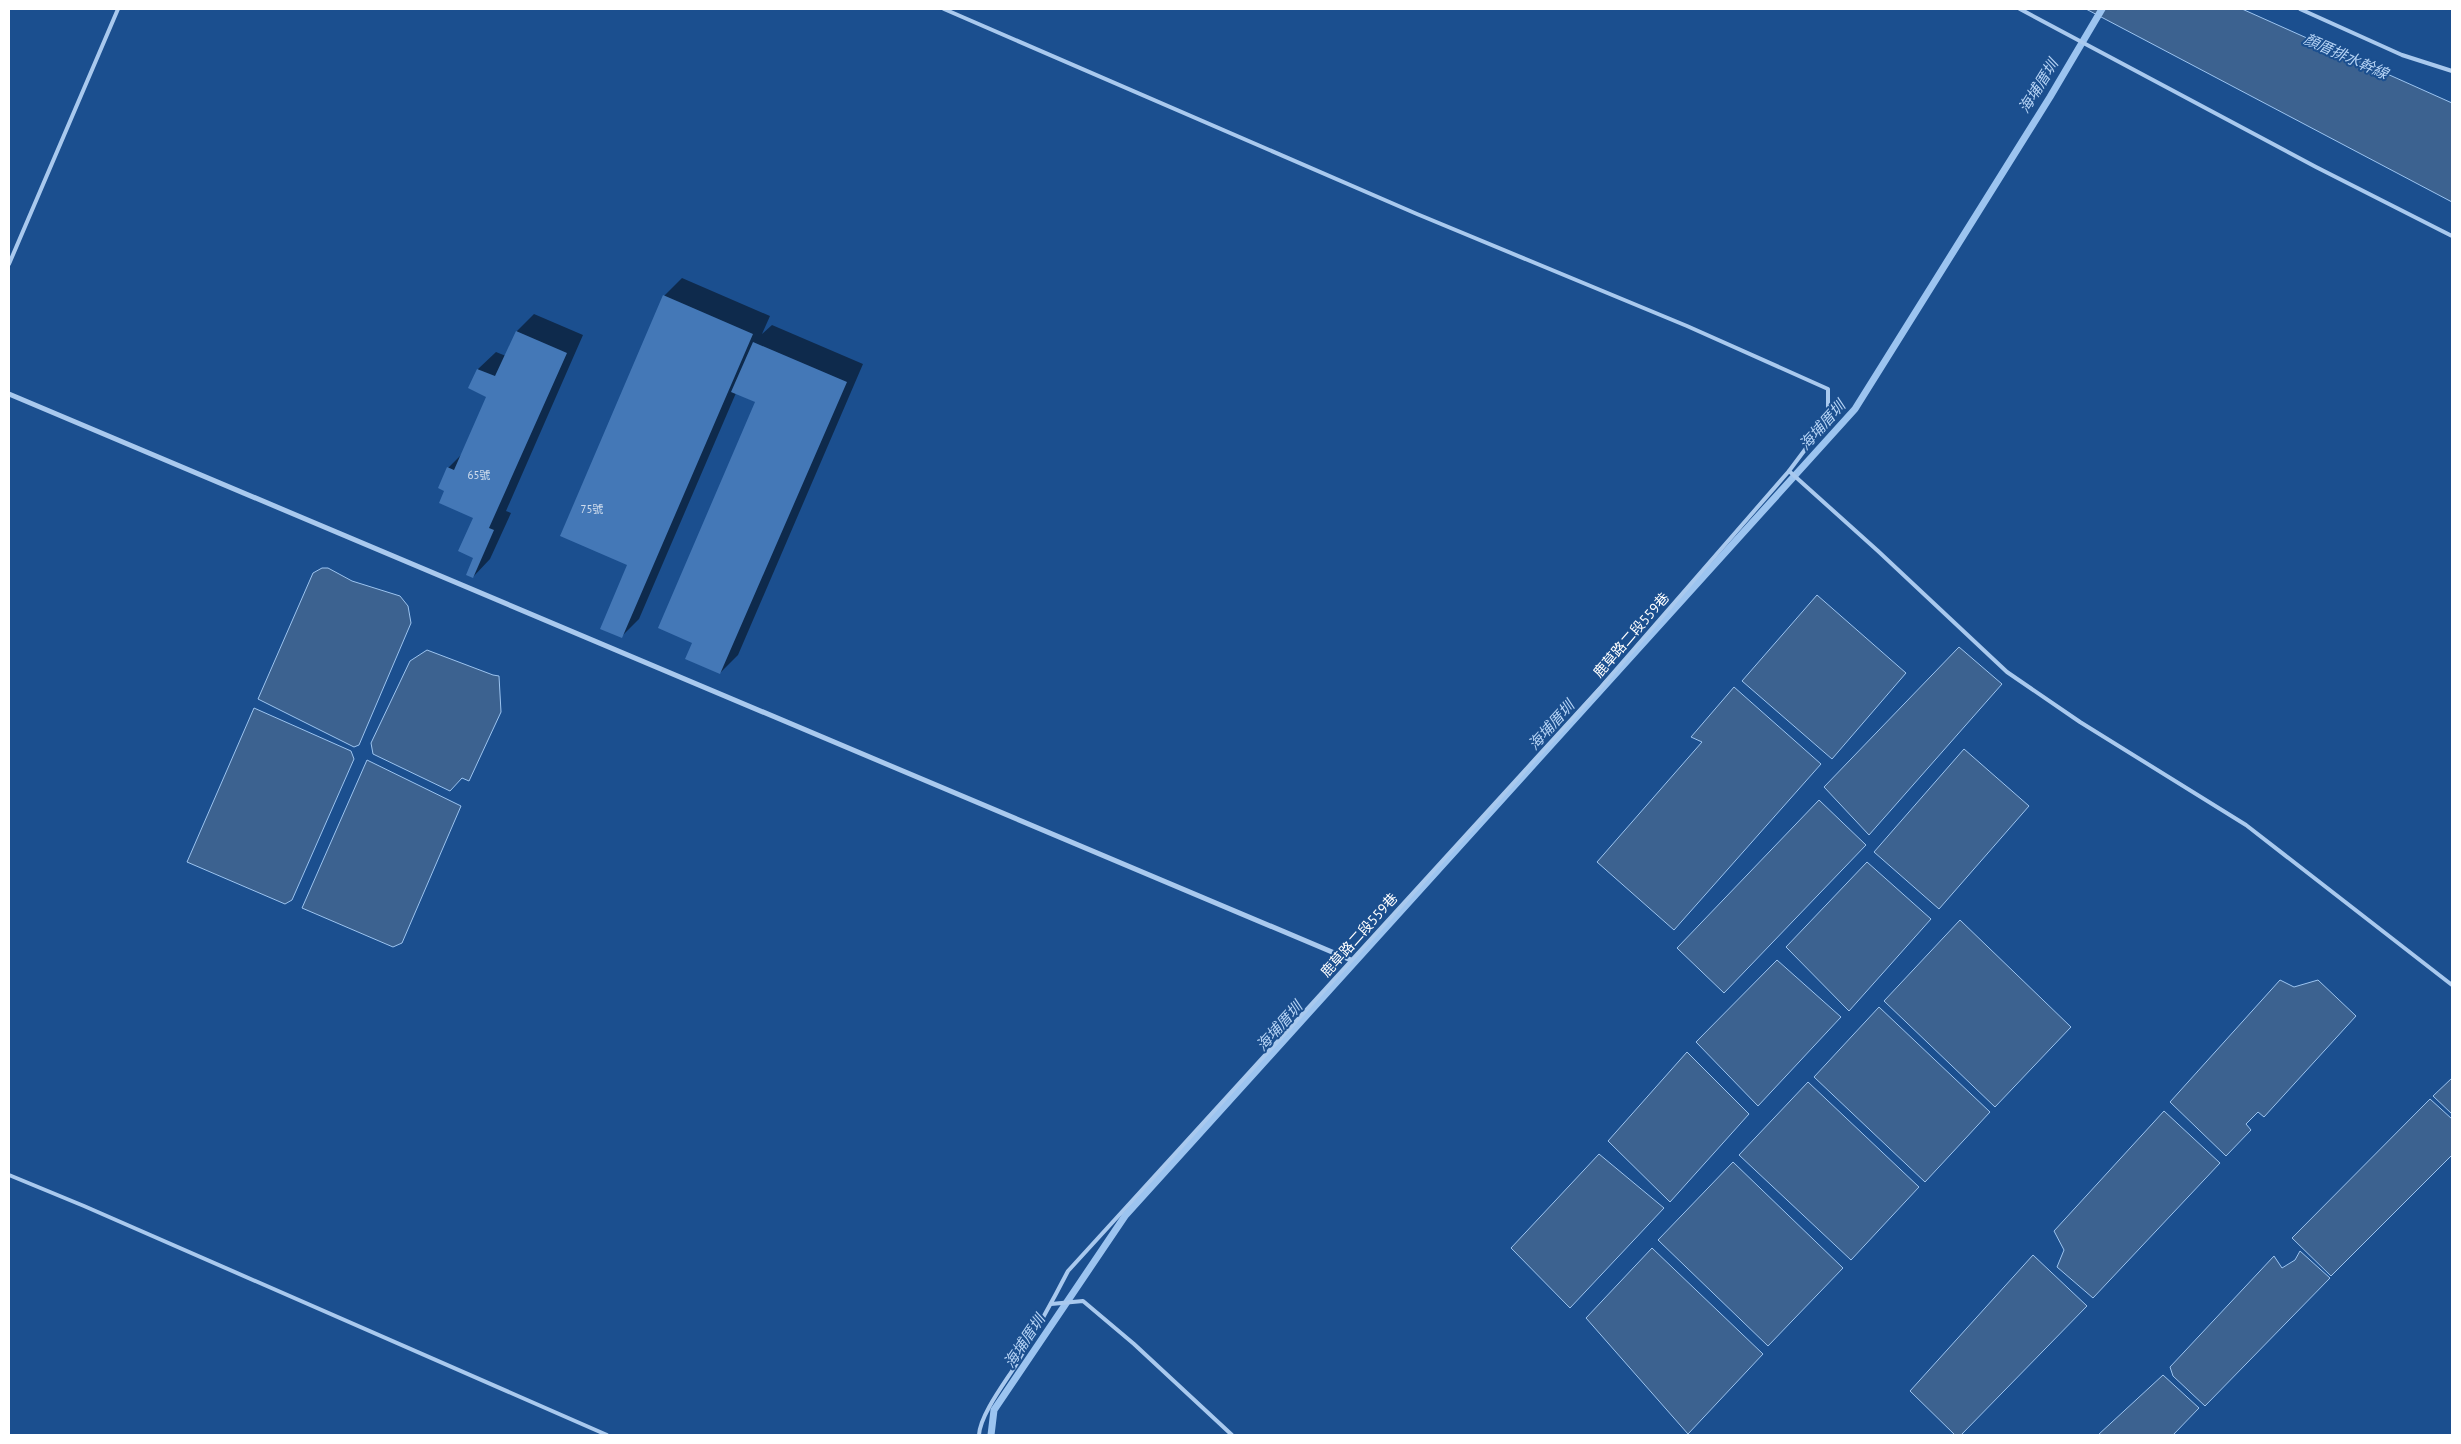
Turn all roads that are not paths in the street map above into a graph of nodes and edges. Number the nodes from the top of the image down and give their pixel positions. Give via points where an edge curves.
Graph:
1 (118, 9) edge
2 (944, 9) edge
3 (2020, 9) edge
4 (2300, 9) edge
5 (2452, 71) edge
6 (2452, 236) edge
7 (9, 264) edge
8 (9, 394) edge
9 (1789, 471) junction
10 (1351, 960) junction
11 (2452, 985) edge
12 (9, 1175) edge
13 (1051, 1304) junction
14 (607, 1435) edge
15 (979, 1435) edge
16 (1232, 1435) edge

1 - 7 lane
2 - 9 lane, 鹿草路二段559巷 via 1828,389 1828,419
3 - 6 lane
4 - 5 lane via 2402,55
8 - 10 street
9 - 10 lane, 鹿草路二段559巷 via 1600,687
9 - 11 lane via 2007,672 2080,722 2246,825
10 - 13 lane, 鹿草路二段559巷 via 1068,1271
12 - 14 lane
13 - 15 lane, 鹿草路二段559巷 via 992,1405
13 - 16 lane via 1083,1301

